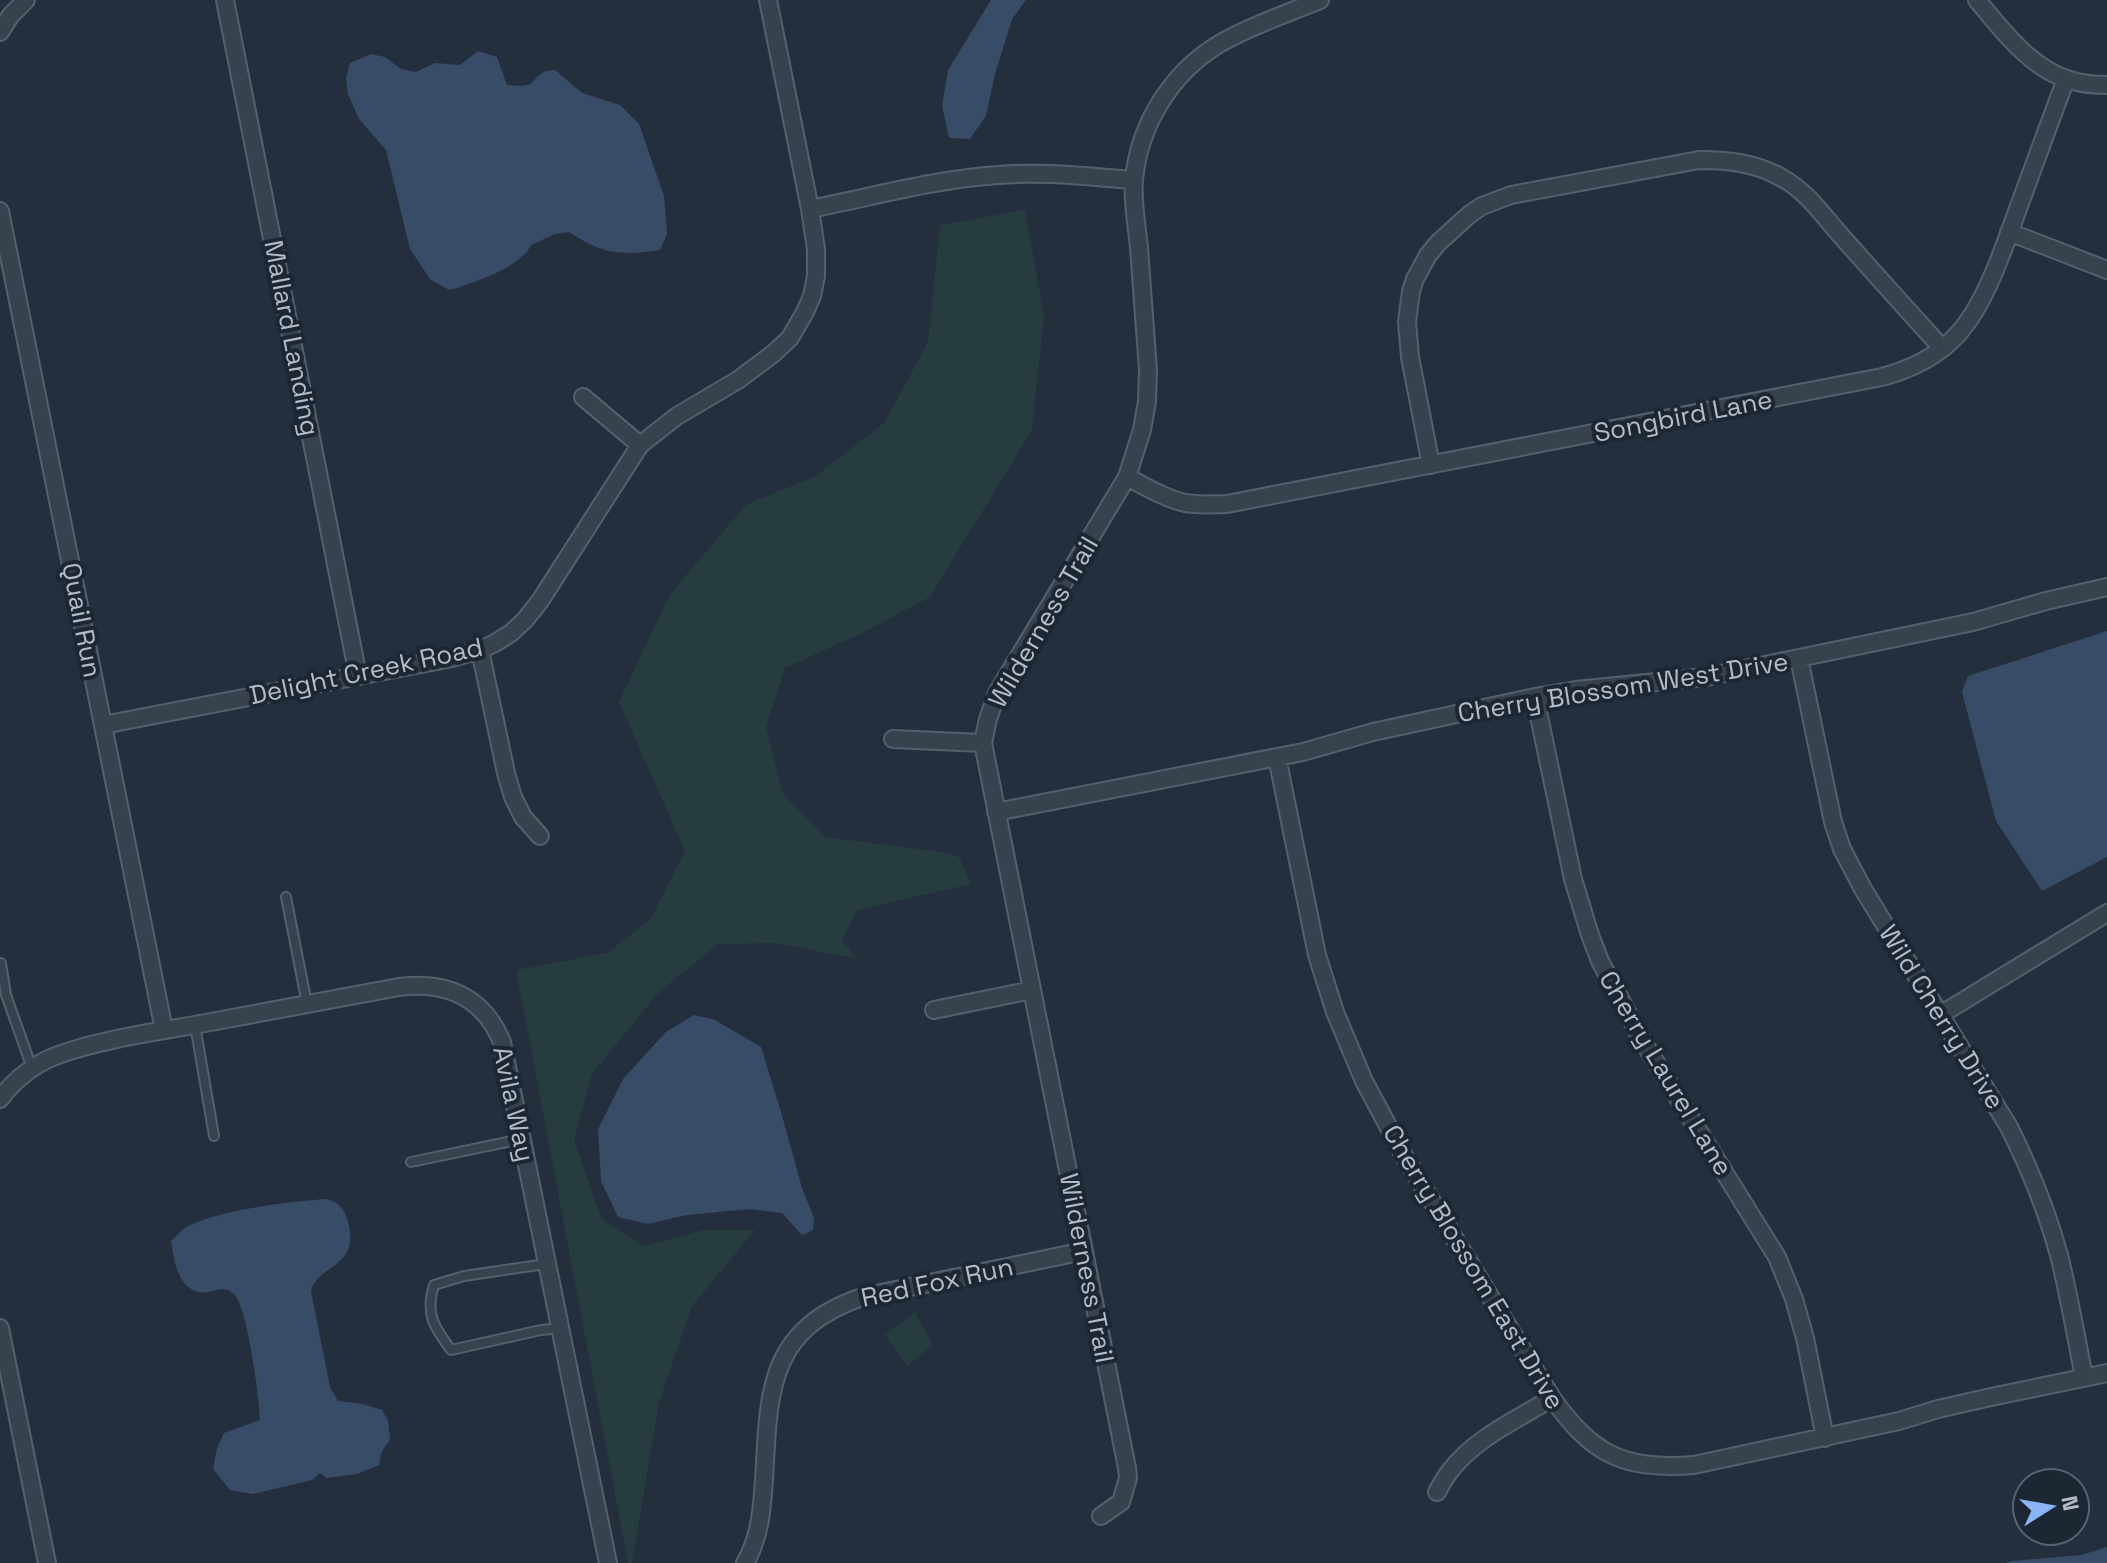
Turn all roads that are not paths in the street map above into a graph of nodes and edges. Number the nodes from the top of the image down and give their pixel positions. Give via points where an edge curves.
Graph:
1 (26, 0) edge
2 (225, 0) edge
3 (768, 0) edge
4 (1320, 0) edge
5 (1977, 0) edge
6 (1, 30) edge
7 (2066, 79) junction
8 (2107, 85) edge
9 (1134, 180) junction
10 (810, 209) junction
11 (0, 211) edge
12 (2009, 232) junction
13 (2107, 270) edge
14 (1942, 348) junction
15 (583, 397) dead end
16 (640, 445) junction
17 (1431, 465) junction
18 (1127, 477) junction
19 (2107, 587) edge
20 (480, 650) junction
21 (1799, 658) junction
22 (358, 676) junction
23 (1535, 697) junction
24 (103, 725) junction
25 (893, 739) dead end
26 (983, 743) junction
27 (1277, 757) junction
28 (996, 812) junction
29 (540, 836) dead end
30 (286, 897) dead end
31 (2107, 913) edge
32 (1, 963) edge
33 (1032, 990) junction
34 (307, 1004) junction
35 (934, 1010) dead end
36 (1940, 1015) junction
37 (195, 1025) junction
38 (164, 1030) junction
39 (33, 1068) junction
40 (0, 1099) edge
41 (214, 1136) dead end
42 (522, 1139) junction
43 (411, 1162) dead end
44 (1084, 1251) junction
45 (547, 1263) junction
46 (0, 1328) edge
47 (560, 1328) junction
48 (2107, 1373) edge
49 (2084, 1377) junction
50 (1552, 1398) junction
51 (1825, 1438) junction
52 (1437, 1492) dead end
53 (1101, 1516) dead end
54 (47, 1563) edge
55 (608, 1563) edge
56 (745, 1563) edge

1 - 6 street
2 - 22 street, Mallard Landing
3 - 10 street, Delight Creek Road
4 - 9 street, Wilderness Trail via 1228,39 1179,77 1151,118
5 - 7 street via 2020,48
7 - 8 street
7 - 12 street, Songbird Lane
9 - 10 street via 999,175
9 - 18 street, Wilderness Trail via 1148,370 1142,430
10 - 16 street, Delight Creek Road via 816,276 799,326 738,380
11 - 24 street, Quail Run
12 - 13 street
12 - 14 street, Songbird Lane via 1974,313
14 - 17 street, Songbird Lane via 1922,363 1882,377
14 - 17 street via 1799,190 1749,164 1699,160 1511,195 1460,221 1428,255 1411,291 1408,338
15 - 16 street
16 - 20 street, Delight Creek Road via 540,601 511,633
17 - 18 street, Songbird Lane via 1202,505 1181,502
18 - 26 street, Wilderness Trail via 997,693
19 - 21 street, Cherry Blossom West Drive via 1973,622
20 - 22 street, Delight Creek Road
20 - 29 street via 513,797
21 - 23 street, Cherry Blossom West Drive via 1706,677
21 - 36 street, Wild Cherry Drive via 1842,849
22 - 24 street, Delight Creek Road
23 - 27 street, Cherry Blossom West Drive
23 - 51 street, Cherry Laurel Lane via 1573,879 1600,961 1642,1040 1777,1257 1805,1338
24 - 38 street, Quail Run
25 - 26 street
26 - 28 street, Wilderness Trail
27 - 28 street, Cherry Blossom West Drive
27 - 50 street, Cherry Blossom East Drive via 1317,955 1364,1081
28 - 33 street, Wilderness Trail
30 - 34 lane
31 - 36 street
32 - 39 lane via 6,995
33 - 35 street
33 - 44 street, Wilderness Trail
34 - 37 street, Avila Way
34 - 42 street, Avila Way via 413,985 442,987 466,997 488,1017 502,1042
36 - 49 street, Wild Cherry Drive via 2027,1162 2060,1258
37 - 38 street, Avila Way
37 - 41 lane
38 - 39 street, Avila Way via 77,1049
39 - 40 street, Avila Way
42 - 43 lane
42 - 45 street, Avila Way
44 - 53 street, Wilderness Trail via 1128,1478 1121,1502
44 - 56 street, Red Fox Run via 862,1297 826,1312 808,1327 783,1359 772,1385 759,1532
45 - 47 street, Avila Way
45 - 47 lane via 434,1285 429,1302 434,1328 451,1350
46 - 54 street
47 - 55 street, Avila Way
48 - 49 street, Cherry Blossom East Drive
49 - 51 street, Cherry Blossom East Drive
50 - 51 street, Cherry Blossom East Drive via 1594,1446 1624,1461 1651,1466 1694,1465
50 - 52 street via 1462,1457

